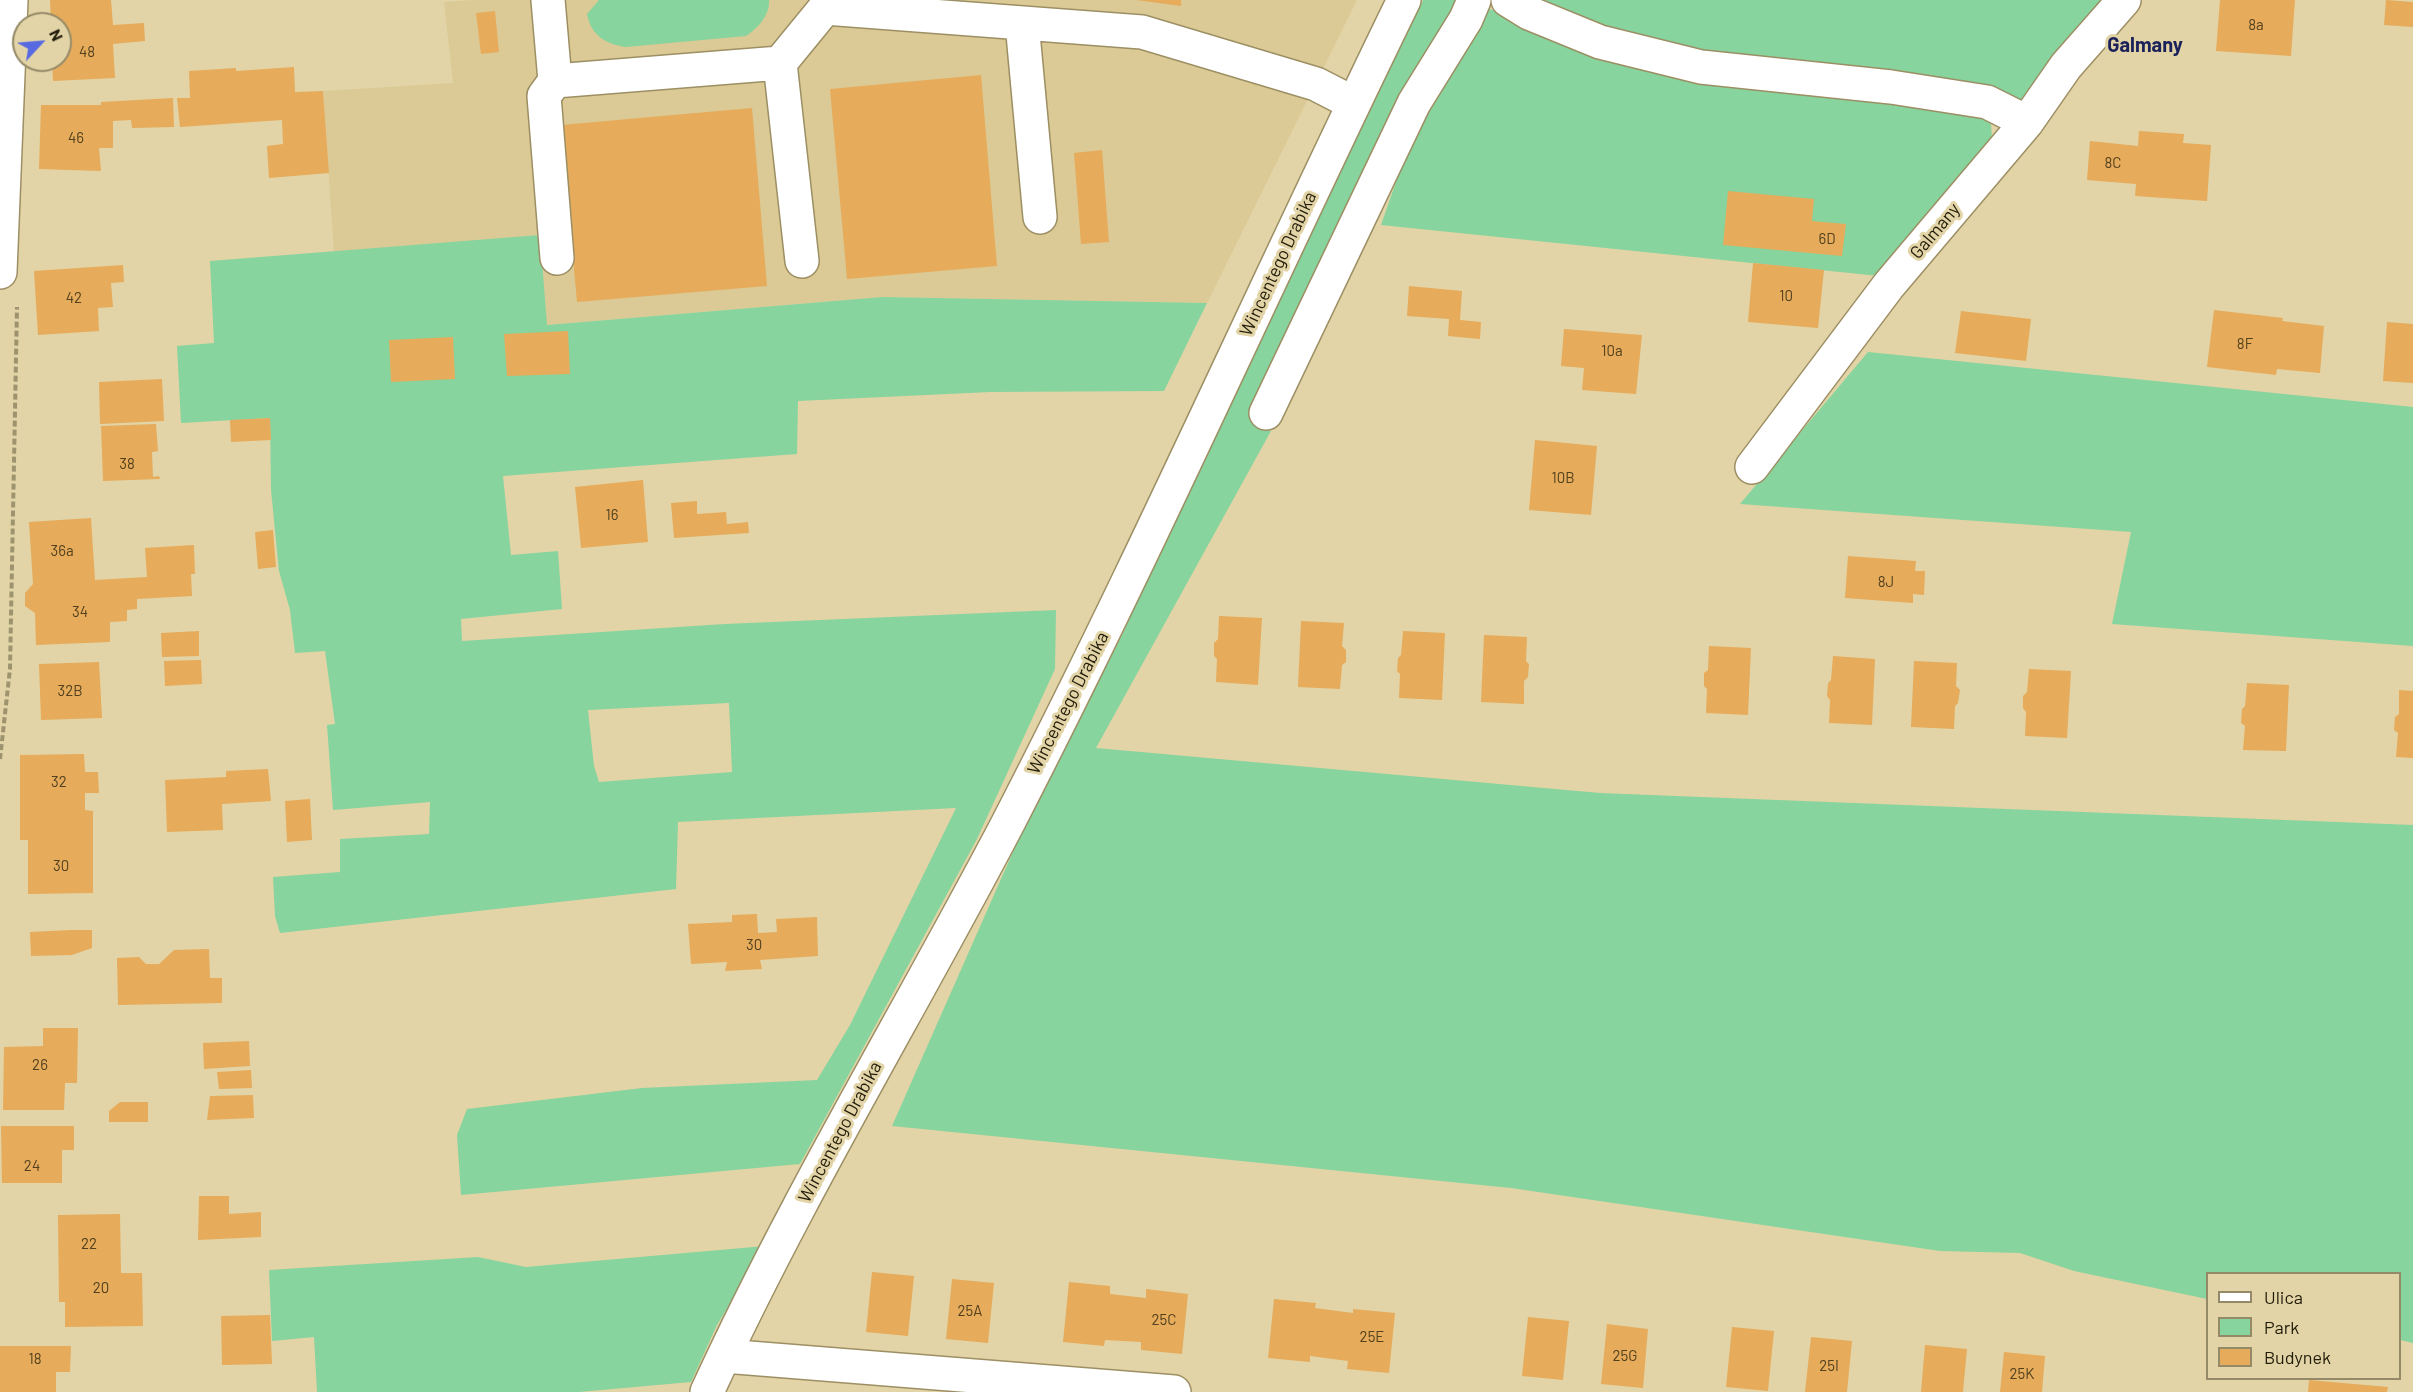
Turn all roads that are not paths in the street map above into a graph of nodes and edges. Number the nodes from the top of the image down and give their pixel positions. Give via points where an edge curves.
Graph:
1 (11, 0) edge
2 (548, 0) edge
3 (1404, 0) edge
4 (1474, 0) edge
5 (1508, 0) edge
6 (2124, 0) edge
7 (823, 3) edge
8 (1022, 23) junction
9 (780, 63) junction
10 (555, 81) junction
11 (1353, 103) junction
12 (2027, 122) junction
13 (1040, 217) dead end
14 (557, 258) dead end
15 (802, 261) dead end
16 (8, 285) edge
17 (1266, 413) dead end
18 (1752, 467) dead end
19 (724, 1356) junction
20 (707, 1392) edge
21 (1174, 1392) edge

1 - 16 street
2 - 10 street
3 - 11 street, Wincentego Drabika
4 - 17 street via 1414,103
5 - 12 street via 1528,13 1600,42 1701,67 1891,87 1987,102
6 - 12 street, Galmany via 2067,66
7 - 8 street
7 - 9 street
8 - 11 street via 1142,32 1316,84
8 - 13 street
9 - 10 street
9 - 15 street
10 - 14 street via 544,96
11 - 19 street, Wincentego Drabika via 1088,665 1005,828 750,1299
12 - 18 street, Galmany via 1889,285
19 - 20 street, Wincentego Drabika
19 - 21 street

